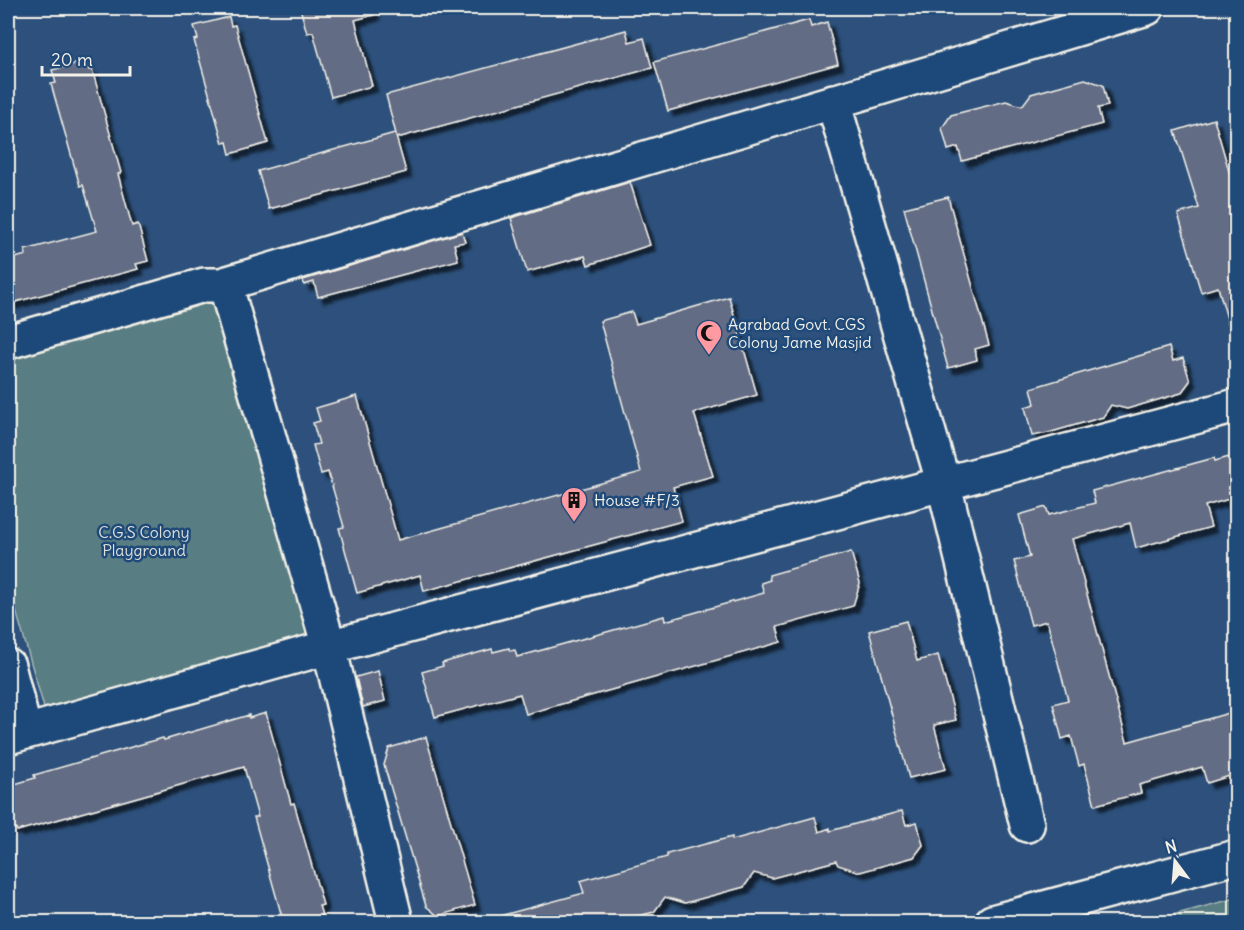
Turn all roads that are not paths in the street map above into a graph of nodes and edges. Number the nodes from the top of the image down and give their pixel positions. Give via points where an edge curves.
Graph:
1 (1147, 8) edge
2 (833, 101) junction
3 (220, 285) junction
4 (8, 342) edge
5 (1236, 406) edge
6 (944, 485) junction
7 (329, 646) junction
8 (8, 666) edge
9 (16, 734) edge
10 (1027, 825) dead end
11 (1236, 857) edge
12 (396, 922) edge
13 (992, 922) edge

1 - 2 street
2 - 3 street
2 - 6 street
3 - 4 street via 204,285
3 - 7 street via 228,294
5 - 6 street
6 - 7 street
6 - 10 street
7 - 9 street
7 - 12 street
8 - 9 street
11 - 13 street

